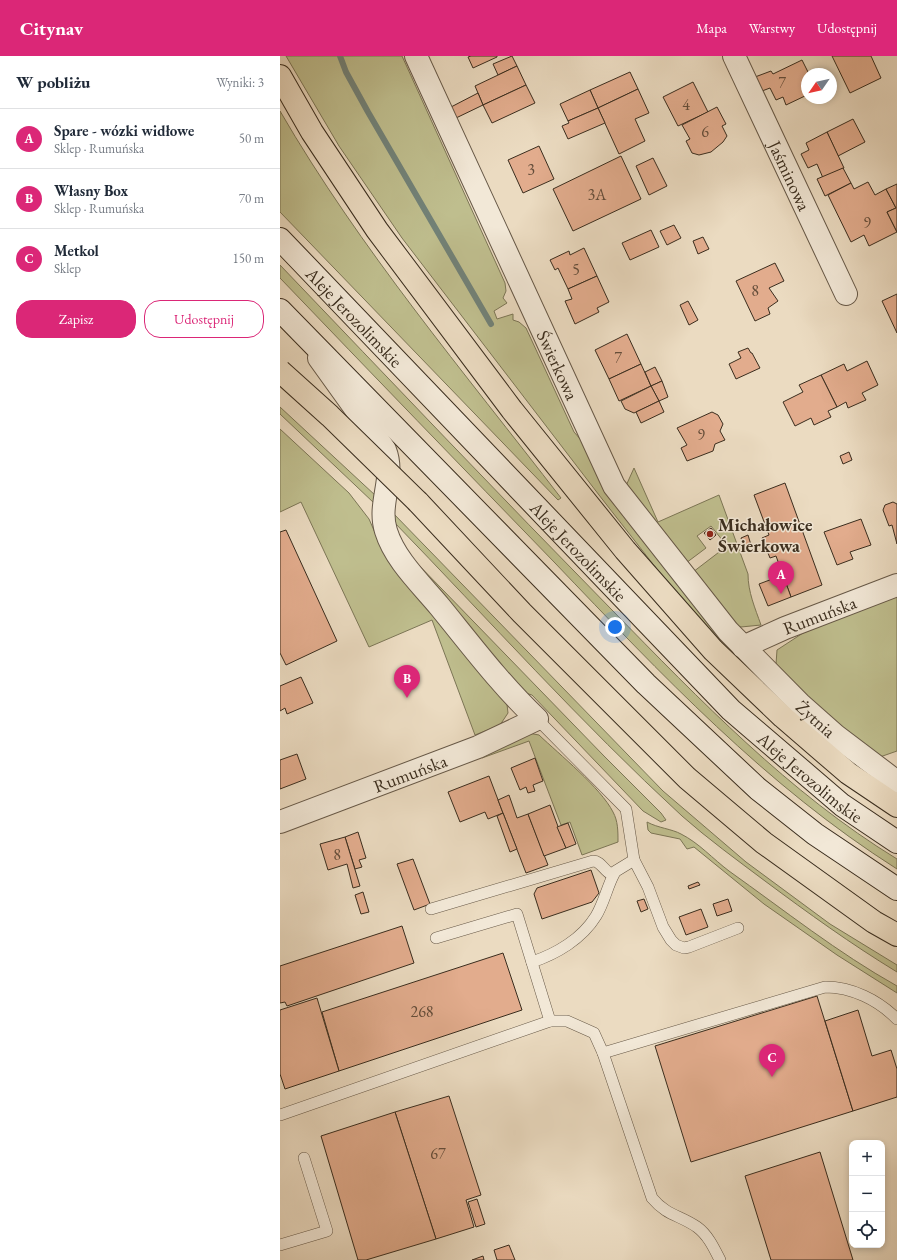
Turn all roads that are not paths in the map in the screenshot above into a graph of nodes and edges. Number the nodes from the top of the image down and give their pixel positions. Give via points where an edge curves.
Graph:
1 (416, 56) edge
2 (734, 56) edge
3 (280, 76) edge
4 (280, 239) edge
5 (846, 294) dead end
6 (280, 310) edge
7 (301, 333) junction
8 (280, 371) edge
9 (897, 584) edge
10 (743, 647) junction
11 (537, 719) junction
12 (897, 782) edge
13 (897, 806) edge
14 (280, 822) edge
15 (897, 842) edge
16 (634, 860) junction
17 (614, 874) junction
18 (897, 889) edge
19 (431, 909) dead end
20 (738, 928) dead end
21 (897, 935) edge
22 (436, 938) dead end
23 (532, 962) junction
24 (897, 1019) edge
25 (550, 1021) junction
26 (603, 1053) junction
27 (280, 1115) edge
28 (304, 1158) dead end
29 (280, 1244) edge
30 (720, 1260) edge

1 - 10 street, Świerkowa via 614,486 713,614
2 - 5 street, Jaśminowa
3 - 13 highway via 312,132 377,230 512,410 625,550 713,650 783,717 848,773
4 - 15 street, Aleje Jerozolimskie via 731,710 842,805
6 - 7 street
7 - 11 street via 385,450 390,475 383,517 392,544 410,570 506,688
7 - 18 street via 646,684 758,789 815,834
8 - 21 highway, bridge via 418,502 522,613 687,778 764,843 874,922
9 - 10 street, Rumuńska
10 - 12 street, Żytnia via 818,719
11 - 14 street, Rumuńska via 478,747
11 - 16 lane via 626,809
16 - 17 lane
16 - 20 lane via 663,927 676,945 689,947
17 - 19 lane via 593,861
17 - 23 lane via 600,907 580,934 554,954
22 - 23 lane via 517,914
23 - 25 lane
24 - 26 lane via 874,1001 858,993 842,988 825,987
25 - 26 lane via 567,1020 594,1033
25 - 27 lane
26 - 30 lane via 652,1198 668,1213 697,1227 708,1237
28 - 29 lane via 327,1231

